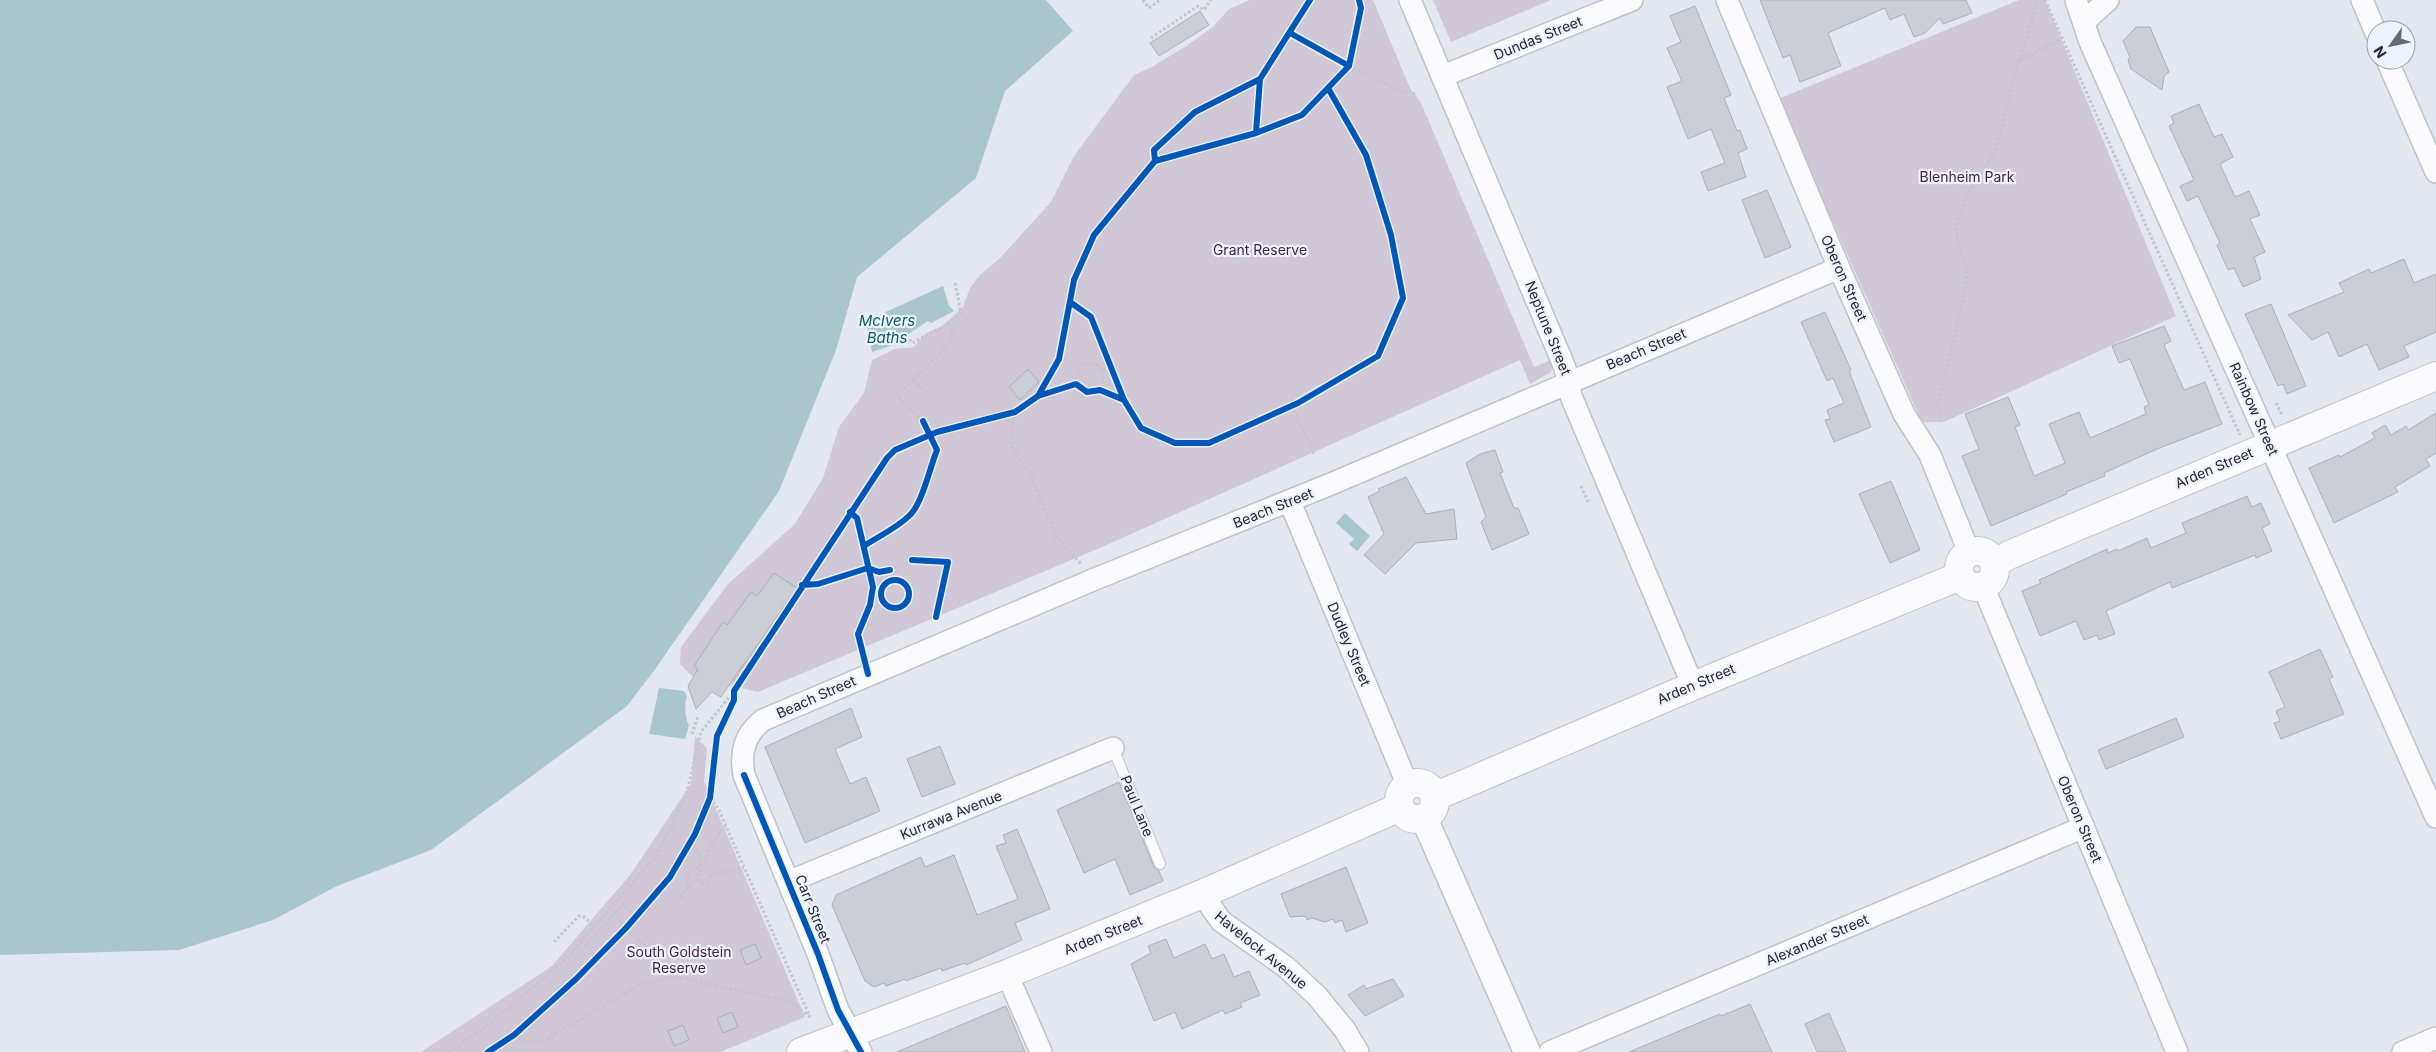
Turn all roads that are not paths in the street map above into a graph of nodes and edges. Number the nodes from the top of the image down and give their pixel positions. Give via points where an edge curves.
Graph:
1 (1410, 0) edge
2 (1632, 0) edge
3 (1727, 0) edge
4 (2076, 0) edge
5 (2108, 0) edge
6 (2362, 0) edge
7 (2370, 20) edge
8 (2084, 22) junction
9 (2391, 70) edge
10 (1444, 76) junction
11 (2436, 172) edge
12 (1840, 268) junction
13 (2436, 376) edge
14 (1569, 382) junction
15 (2270, 444) junction
16 (1290, 502) junction
17 (1977, 570) junction
18 (1693, 686) junction
19 (1114, 748) joint
20 (744, 775) joint
21 (1417, 802) junction
22 (2436, 817) edge
23 (2084, 827) junction
24 (1160, 864) dead end
25 (788, 882) junction
26 (1202, 894) junction
27 (1007, 974) junction
28 (2436, 1038) edge
29 (856, 1042) edge
30 (801, 1052) edge
31 (1041, 1052) edge
32 (1358, 1052) edge
33 (1526, 1052) edge
34 (1550, 1052) edge
35 (2177, 1052) edge
36 (2403, 1052) edge

1 - 10 street, Neptune Street
2 - 10 street, Dundas Street
3 - 12 street, Oberon Street
4 - 8 street, Rainbow Street
5 - 8 street
6 - 7 street
8 - 15 street, Rainbow Street via 2090,42
9 - 11 street
10 - 14 street, Neptune Street
12 - 14 street, Beach Street
12 - 17 street, Oberon Street via 1904,414 1930,455
13 - 15 main road, Arden Street
14 - 16 street, Beach Street
14 - 18 street, Neptune Street via 1571,396
15 - 17 main road, Arden Street
15 - 22 street, Rainbow Street
16 - 20 street, Beach Street via 1095,579 762,720 744,745 741,762
16 - 21 street, Dudley Street
17 - 18 main road, Arden Street
17 - 23 street, Oberon Street
18 - 21 main road, Arden Street
19 - 24 lane, Paul Lane
19 - 25 street, Kurrawa Avenue
20 - 25 street, Carr Street
21 - 26 main road, Arden Street
21 - 33 street, Dudley Street
23 - 34 street, Alexander Street
23 - 35 street, Oberon Street
25 - 29 street, Carr Street via 838,1010
26 - 27 main road, Arden Street
26 - 32 street, Havelock Avenue via 1221,921 1286,967 1317,996 1346,1030
27 - 29 main road, Arden Street
27 - 31 street
28 - 36 street
29 - 30 main road, Arden Street

